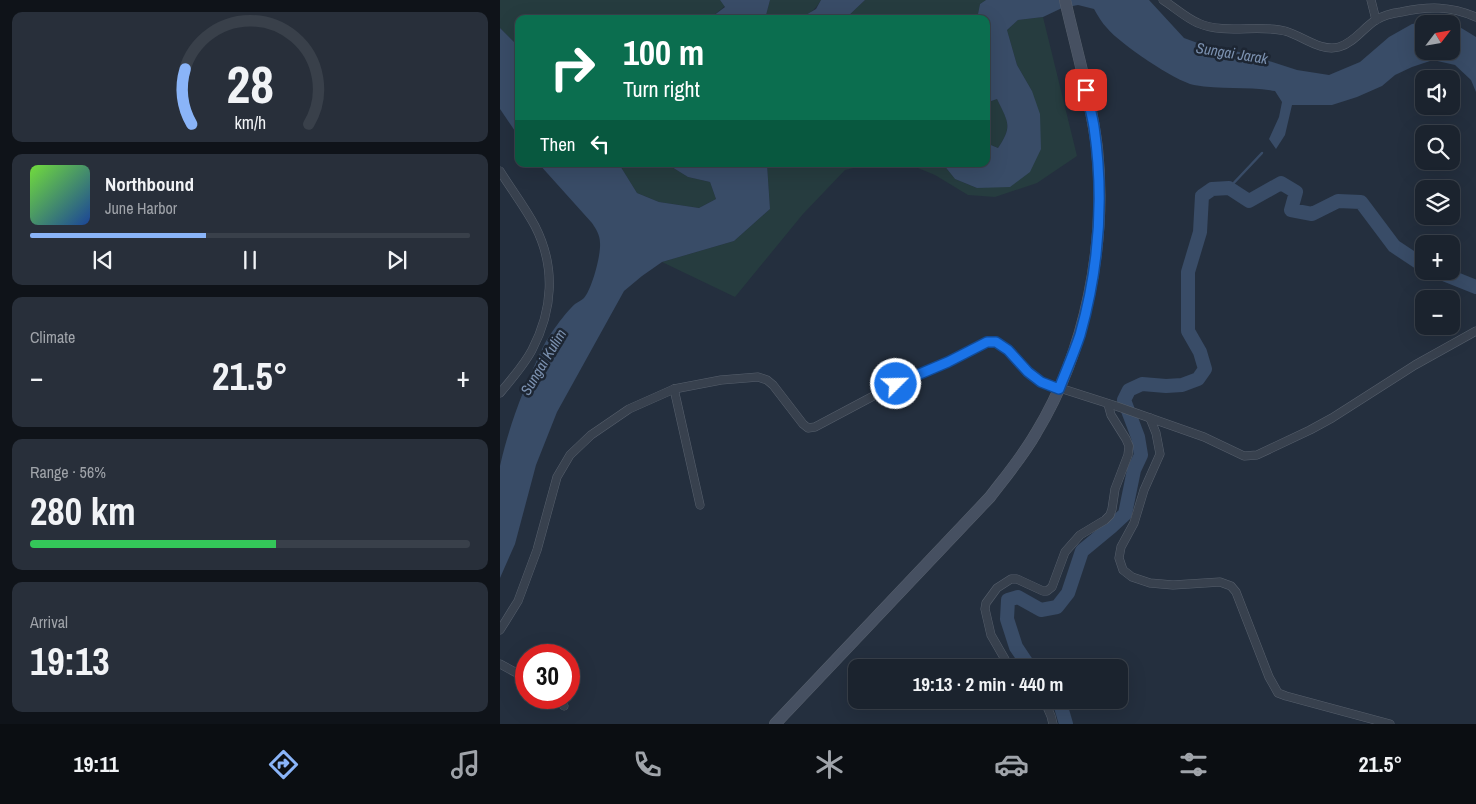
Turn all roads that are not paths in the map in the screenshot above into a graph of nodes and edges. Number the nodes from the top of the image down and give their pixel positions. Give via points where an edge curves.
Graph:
1 (1065, 0) edge
2 (1163, 0) edge
3 (1371, 0) edge
4 (1476, 17) edge
5 (1376, 20) junction
6 (500, 171) edge
7 (1476, 331) edge
8 (674, 389) junction
9 (1059, 389) junction
10 (500, 393) edge
11 (1112, 405) junction
12 (1150, 418) junction
13 (700, 505) dead end
14 (500, 630) edge
15 (1005, 659) edge
16 (500, 664) edge
17 (515, 672) edge
18 (1048, 709) edge
19 (776, 724) edge
20 (1054, 724) edge
21 (1390, 724) edge

1 - 9 street via 1094,125 1099,172 1098,233 1091,282 1079,336
2 - 5 street via 1196,23 1214,28 1280,30 1323,47 1339,47 1351,41
3 - 5 street
4 - 5 street via 1434,7 1388,14
6 - 10 street via 535,225 549,276 543,325 531,351
7 - 12 street via 1332,418 1257,455 1244,456 1204,437
8 - 9 street via 758,377 773,386 803,424 808,428 815,427 896,384 987,342 996,342 1041,382
8 - 13 street
8 - 14 street via 629,409 591,435 570,455 556,477 537,550 518,601
9 - 11 street
9 - 19 street via 1037,433 990,497
11 - 12 street
11 - 15 street via 1111,415 1129,446 1110,515 1080,535 1065,552 1052,587 1047,591 1011,579 997,588 986,603 984,609 991,635
12 - 21 street via 1160,454 1134,523 1121,547 1119,558 1123,570 1150,583 1220,582 1231,586 1278,693
16 - 17 street
18 - 20 street

